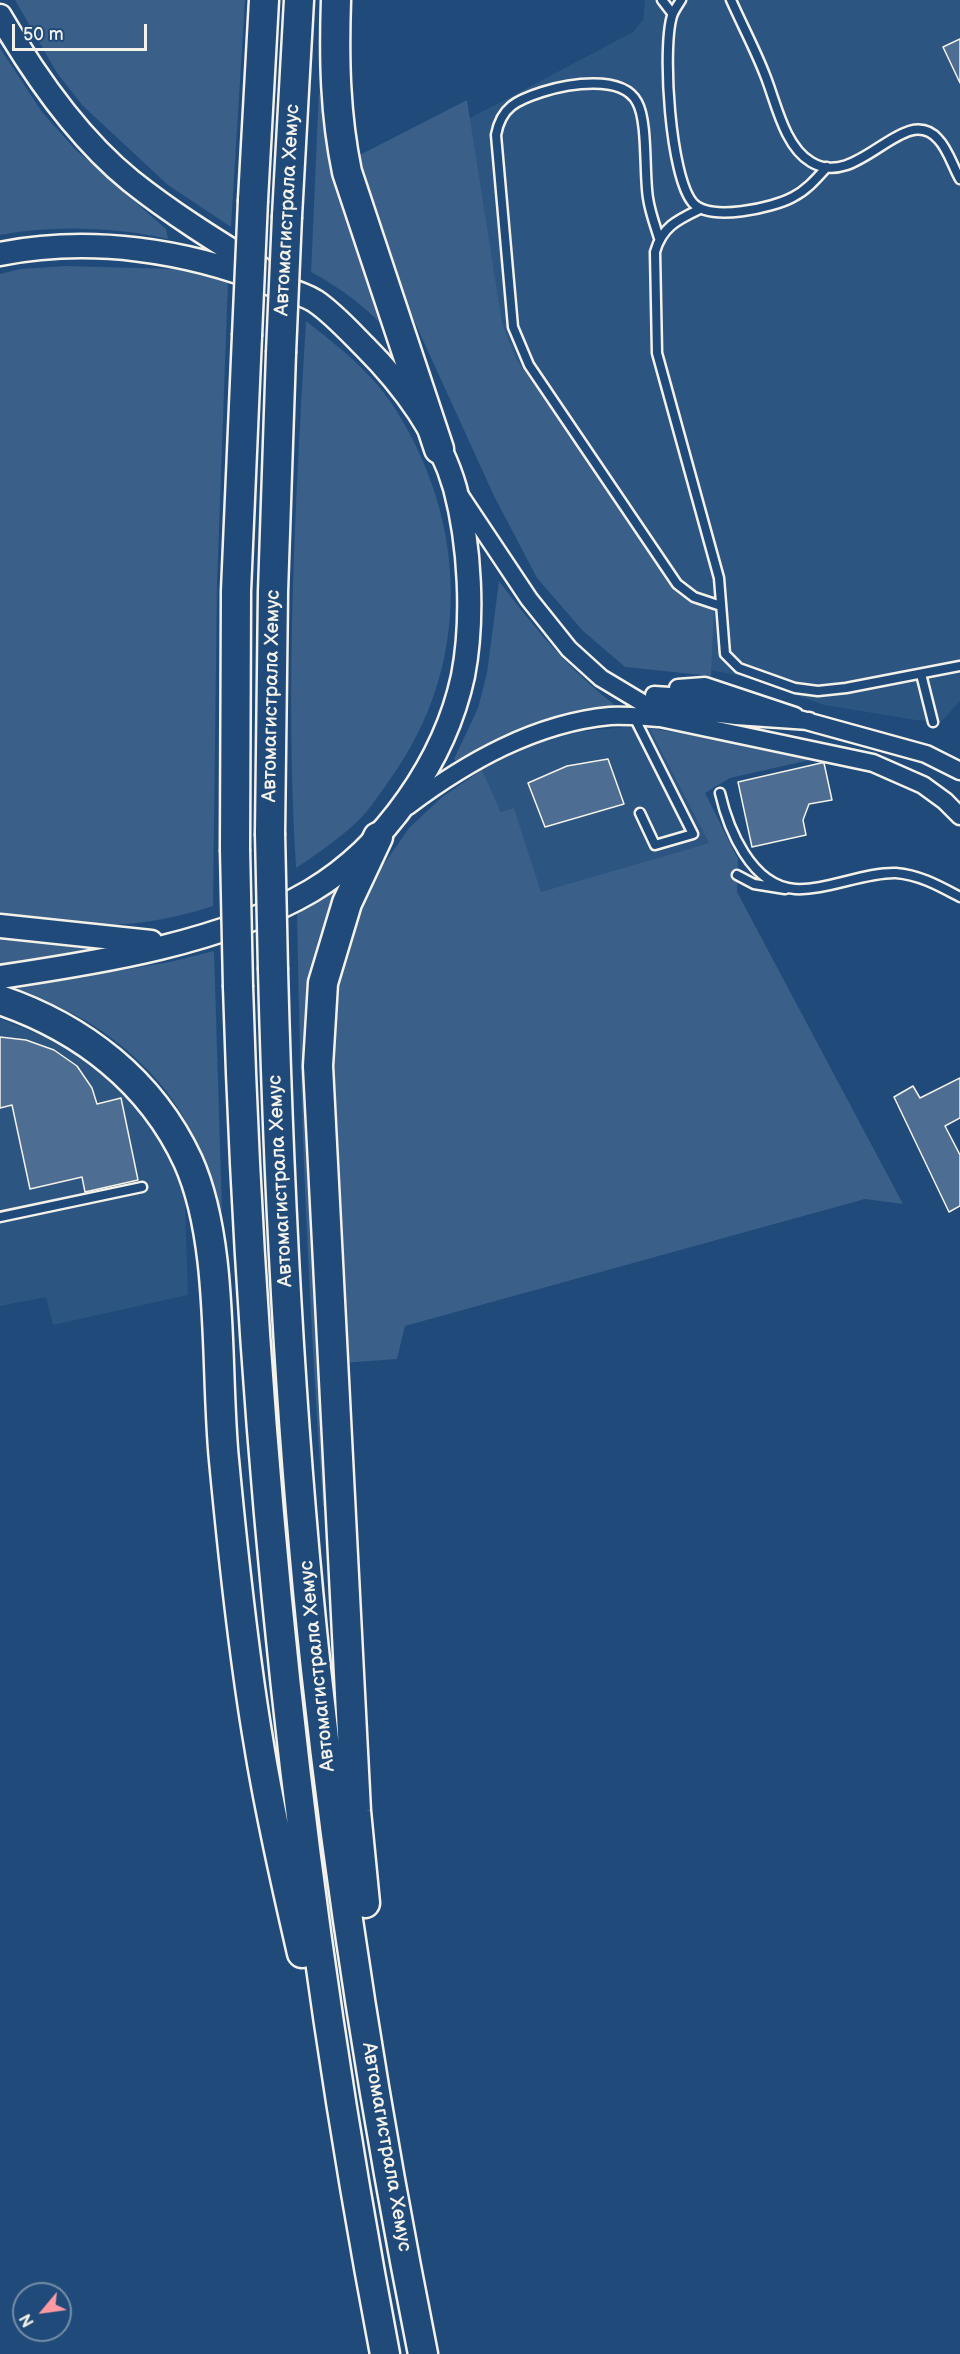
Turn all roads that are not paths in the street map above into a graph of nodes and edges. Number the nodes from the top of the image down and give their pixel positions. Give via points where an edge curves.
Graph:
1 (264, 0) edge
2 (299, 0) edge
3 (336, 0) edge
4 (662, 0) edge
5 (681, 0) edge
6 (731, 0) edge
7 (672, 13) junction
8 (0, 16) edge
9 (826, 167) junction
10 (960, 179) edge
11 (700, 209) junction
12 (659, 238) junction
13 (0, 254) edge
14 (315, 301) junction
15 (439, 449) junction
16 (454, 487) junction
17 (721, 606) junction
18 (960, 666) edge
19 (921, 674) junction
20 (622, 691) junction
21 (634, 716) junction
22 (809, 721) junction
23 (933, 722) dead end
24 (960, 771) edge
25 (720, 792) dead end
26 (400, 812) junction
27 (640, 813) dead end
28 (960, 816) edge
29 (378, 837) junction
30 (737, 875) dead end
31 (795, 889) junction
32 (960, 897) edge
33 (0, 926) edge
34 (171, 943) junction
35 (0, 977) edge
36 (0, 1000) edge
37 (142, 1187) dead end
38 (0, 1217) edge
39 (390, 2175) junction
40 (354, 2188) junction
41 (385, 2354) edge
42 (423, 2354) edge

1 - 40 highway, Автомагистрала Хемус, bridge via 236,591 235,849 244,1172 252,1320 278,1626 296,1785
2 - 39 highway, Автомагистрала Хемус, bridge via 273,592 270,833 278,1168 316,1667 337,1840
3 - 15 highway via 334,75 347,172
4 - 7 lane
5 - 7 lane
6 - 9 lane via 788,134 800,153 812,163
7 - 11 lane via 667,56 675,150 686,191
8 - 14 main road via 66,114 129,180 204,234
9 - 10 lane via 847,166 868,157 905,130 919,128 939,140
9 - 11 lane via 812,184 777,205 738,212
11 - 12 lane via 667,227
12 - 17 lane via 655,252 657,353 719,578
12 - 17 lane via 648,199 641,117 637,102 628,92 613,83 592,83 519,99 506,109 496,135 513,327 519,344 529,365 677,584 694,597
13 - 14 main road via 70,246 127,248 224,265
14 - 15 main road via 386,368
15 - 16 main road
16 - 20 street via 549,625 601,678
16 - 26 main road via 469,590 463,677 448,724
17 - 19 lane via 723,642 730,661 739,668 795,688 846,688
18 - 19 lane
19 - 23 lane
20 - 22 street via 646,705
20 - 22 street via 705,686
21 - 26 street via 576,721 518,740 470,764
21 - 27 lane via 693,834 655,845
21 - 28 street via 796,744 873,763 923,785
22 - 24 street via 926,754
25 - 31 lane via 738,845 766,876
26 - 29 main road
29 - 34 main road via 312,891 215,933
29 - 39 highway via 347,903 323,983 318,1066 356,1811
30 - 31 lane via 754,884
31 - 32 lane via 894,873 924,878
33 - 34 main road
34 - 35 main road via 82,965
36 - 40 highway via 96,1047 140,1086 175,1135 200,1199 212,1258 223,1457 259,1746
37 - 38 lane
39 - 42 highway, Автомагистрала Хемус
40 - 41 highway, Автомагистрала Хемус

